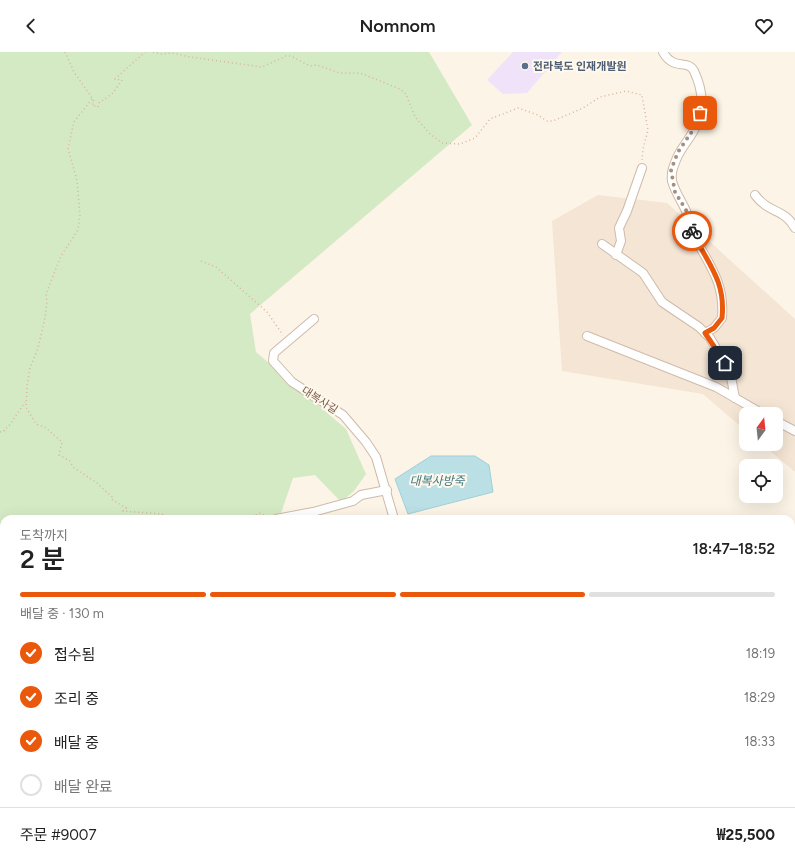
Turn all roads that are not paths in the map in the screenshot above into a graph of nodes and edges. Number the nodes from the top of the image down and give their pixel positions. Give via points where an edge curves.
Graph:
1 (663, 52) edge
2 (642, 168) road end
3 (755, 195) dead end
4 (795, 228) edge
5 (602, 244) dead end
6 (616, 255) junction
7 (314, 319) dead end
8 (705, 333) junction
9 (587, 336) dead end
10 (735, 398) junction
11 (751, 407) edge
12 (783, 425) edge
13 (795, 431) edge
14 (387, 490) junction
15 (297, 515) edge
16 (393, 515) edge

1 - 8 street via 672,63 689,65 694,70 703,98 697,124 678,152 671,170 675,192 686,210 692,232 715,271 721,289 722,318 714,328
2 - 6 street via 619,228 621,241
3 - 4 street via 768,208 786,216
5 - 6 street
6 - 8 street via 643,273 662,302
7 - 14 street, 대복사길 via 274,353 273,361 292,382 343,414 376,457
8 - 10 street via 730,372
9 - 10 street via 716,387
10 - 11 street
12 - 13 street
14 - 15 street via 361,495 353,501
14 - 16 street, 대복사길

